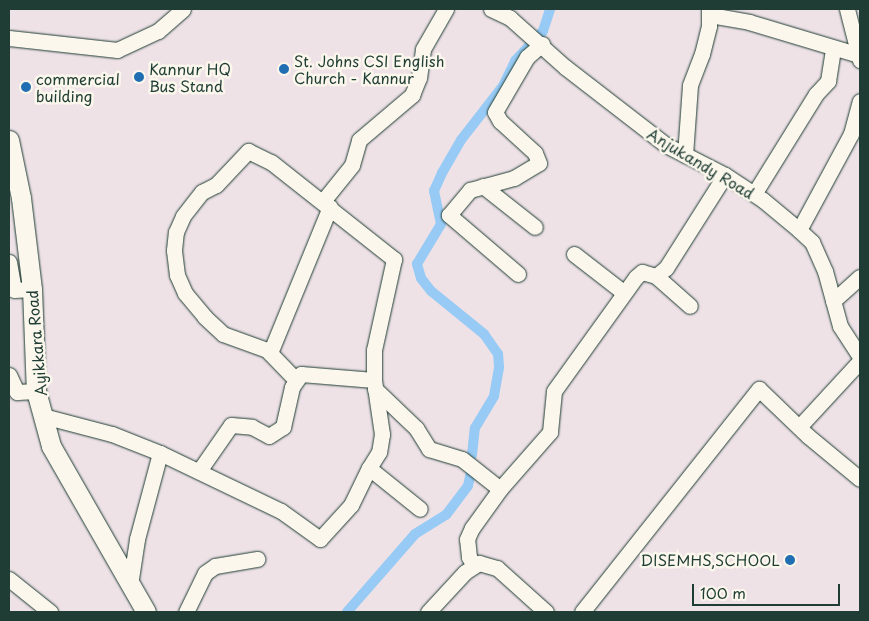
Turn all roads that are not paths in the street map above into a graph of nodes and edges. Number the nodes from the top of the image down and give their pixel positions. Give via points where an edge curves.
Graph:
1 (183, 9) edge
2 (446, 9) edge
3 (491, 9) edge
4 (847, 9) edge
5 (709, 12) edge
6 (9, 38) edge
7 (542, 44) junction
8 (833, 48) junction
9 (860, 57) edge
10 (860, 101) edge
11 (9, 140) edge
12 (685, 156) junction
13 (724, 175) junction
14 (483, 186) junction
15 (754, 194) junction
16 (327, 204) junction
17 (535, 227) dead end
18 (799, 230) junction
19 (574, 254) dead end
20 (9, 262) edge
21 (518, 274) dead end
22 (656, 276) junction
23 (860, 277) edge
24 (32, 289) junction
25 (623, 292) junction
26 (832, 301) junction
27 (690, 306) dead end
28 (270, 353) junction
29 (860, 357) edge
30 (860, 361) edge
31 (9, 375) edge
32 (295, 379) junction
33 (375, 385) junction
34 (36, 391) junction
35 (43, 416) junction
36 (799, 427) junction
37 (160, 453) junction
38 (369, 468) junction
39 (199, 471) junction
40 (860, 479) edge
41 (500, 489) junction
42 (420, 509) dead end
43 (257, 559) dead end
44 (473, 564) junction
45 (9, 579) edge
46 (130, 585) junction
47 (50, 612) edge
48 (146, 612) edge
49 (186, 612) edge
50 (428, 612) edge
51 (546, 612) edge
52 (582, 612) edge

1 - 6 street via 158,31 117,50
2 - 16 street via 423,49 419,78 412,95 359,140 352,165
3 - 7 street, Anjukandy Road via 510,18
4 - 9 street
5 - 8 street
5 - 12 street via 700,62 690,80
7 - 12 street, Anjukandy Road via 610,104
7 - 14 street via 527,57 495,112 500,121 535,153 539,163 514,178
8 - 9 street
8 - 15 street via 828,81 816,94
10 - 18 street via 851,134
11 - 24 main road, Ayikkara Road
12 - 13 street, Anjukandy Road
13 - 15 street, Anjukandy Road
13 - 22 street via 666,268
14 - 17 street
14 - 21 street via 463,195 449,215
15 - 18 street, Anjukandy Road
16 - 28 street
16 - 28 street via 271,162 248,151 216,184 202,192 183,216 176,232 177,275 185,293 223,334
16 - 33 street via 394,259 374,350
18 - 26 street, Anjukandy Road via 812,242 825,271
19 - 25 street
20 - 24 street via 14,290
22 - 25 street via 639,273
22 - 27 street
23 - 26 street
24 - 34 main road, Ayikkara Road
25 - 41 street via 554,391 550,432
26 - 29 street, Anjukandy Road via 840,326
28 - 32 street
30 - 36 street
31 - 34 street via 17,392
32 - 33 street via 301,374
32 - 39 street via 283,427 269,436 252,427 231,425
33 - 38 street via 381,444
33 - 41 street via 416,428 429,449 462,459
34 - 35 main road, Ayikkara Road
35 - 37 street via 112,434
35 - 46 main road, Ayikkara Road via 51,446
36 - 40 street
36 - 52 street via 760,388
37 - 39 street
37 - 46 street via 137,539
38 - 39 street via 351,505 320,539 282,511
38 - 42 street
41 - 44 street via 467,539
43 - 49 street via 215,566 205,573
44 - 50 street
44 - 51 street via 497,568
45 - 47 street
46 - 48 main road, Ayikkara Road

